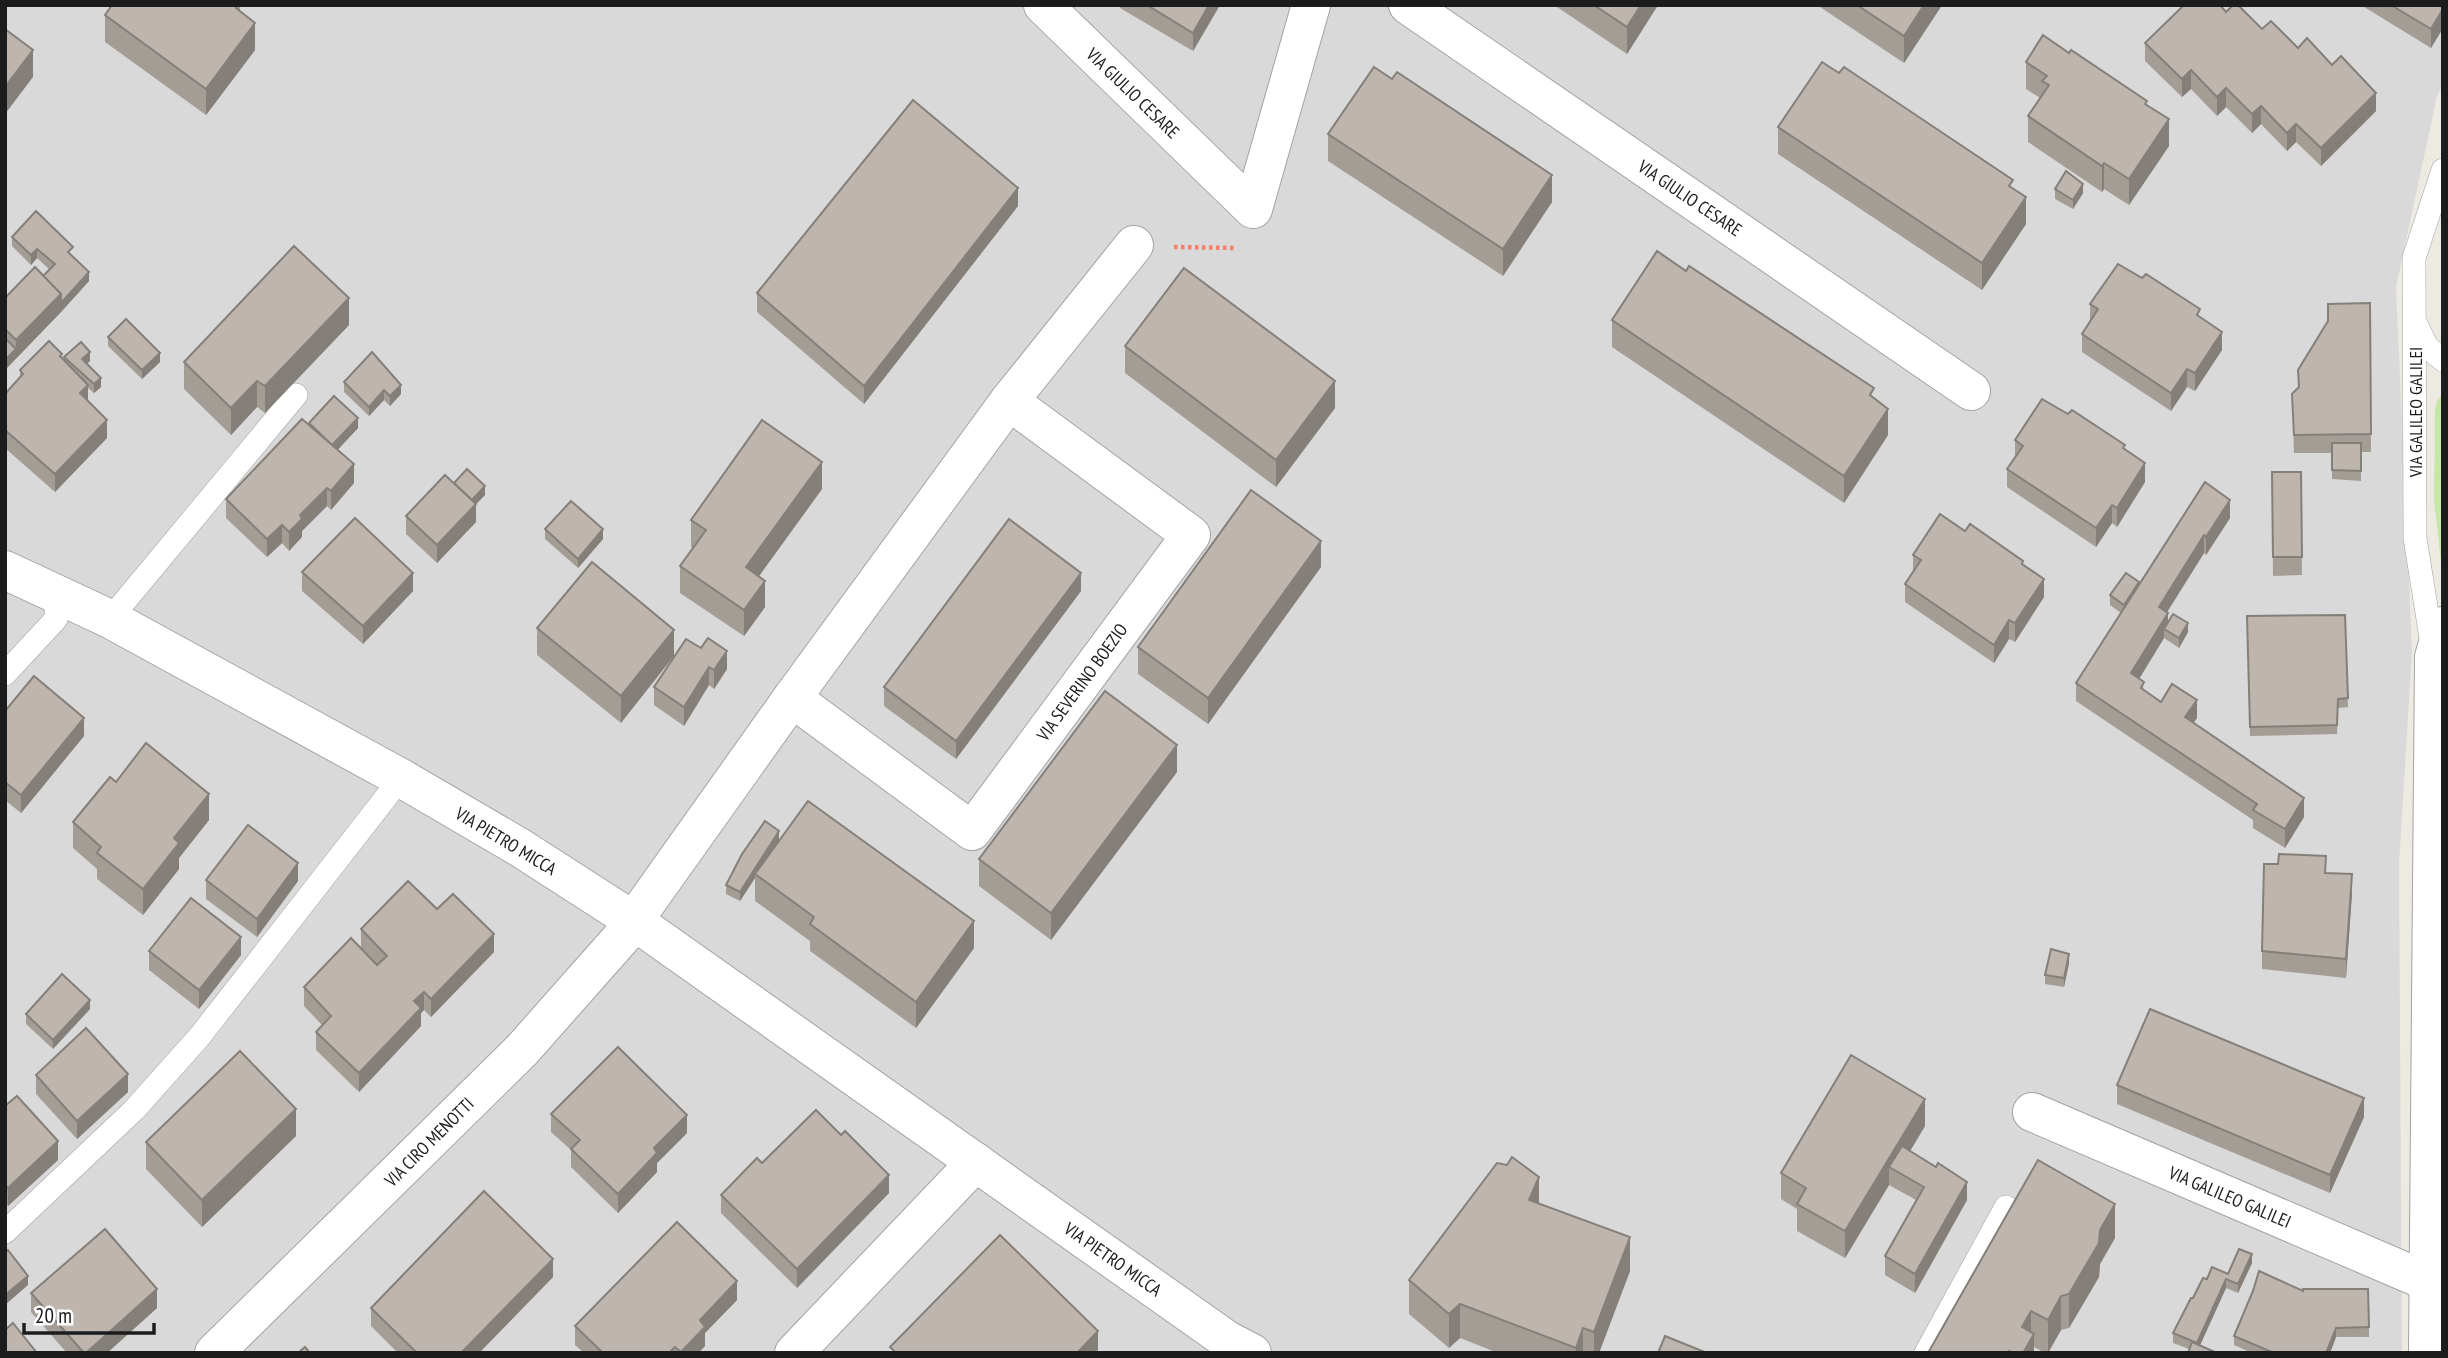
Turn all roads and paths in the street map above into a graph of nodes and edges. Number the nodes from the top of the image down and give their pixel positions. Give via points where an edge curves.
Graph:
1 (1042, 5) edge
2 (1311, 5) edge
3 (1408, 5) edge
4 (2443, 170) edge
5 (1253, 208) junction
6 (1134, 245) joint
7 (2415, 323) junction
8 (2443, 360) edge
9 (1971, 391) dead end
10 (296, 395) dead end
11 (1009, 401) junction
12 (5, 570) edge
13 (57, 594) junction
14 (110, 619) junction
15 (2438, 642) edge
16 (5, 674) edge
17 (792, 698) junction
18 (401, 778) junction
19 (634, 921) junction
20 (2032, 1112) dead end
21 (976, 1162) junction
22 (2006, 1207) dead end
23 (5, 1232) edge
24 (2429, 1282) junction
25 (214, 1353) edge
26 (794, 1353) edge
27 (1252, 1353) edge
28 (1926, 1353) edge
29 (2428, 1353) edge

1 - 5 street, VIA GIULIO CESARE
2 - 5 street
3 - 9 street, VIA GIULIO CESARE
4 - 7 lane, VIA GALILEO GALILEI via 2414,258
5 - 6 path via 1237,250
6 - 11 street
7 - 8 lane via 2427,346
7 - 15 lane, VIA GALILEO GALILEI via 2415,538
10 - 14 lane
11 - 17 street
11 - 17 street, VIA SEVERINO BOEZIO via 1191,535 1183,546 972,831
12 - 13 street, VIA PIETRO MICCA
13 - 14 street, VIA PIETRO MICCA
13 - 16 lane via 56,619
14 - 18 street, VIA PIETRO MICCA
15 - 24 street, VIA GALILEO GALILEI
17 - 19 street
18 - 19 street, VIA PIETRO MICCA
18 - 23 lane via 200,1036 134,1110
19 - 21 street, VIA PIETRO MICCA
19 - 25 street, VIA CIRO MENOTTI via 522,1050
20 - 24 street, VIA GALILEO GALILEI
21 - 26 street
21 - 27 street, VIA PIETRO MICCA via 1227,1340
22 - 28 lane
24 - 29 street, VIA GALILEO GALILEI

